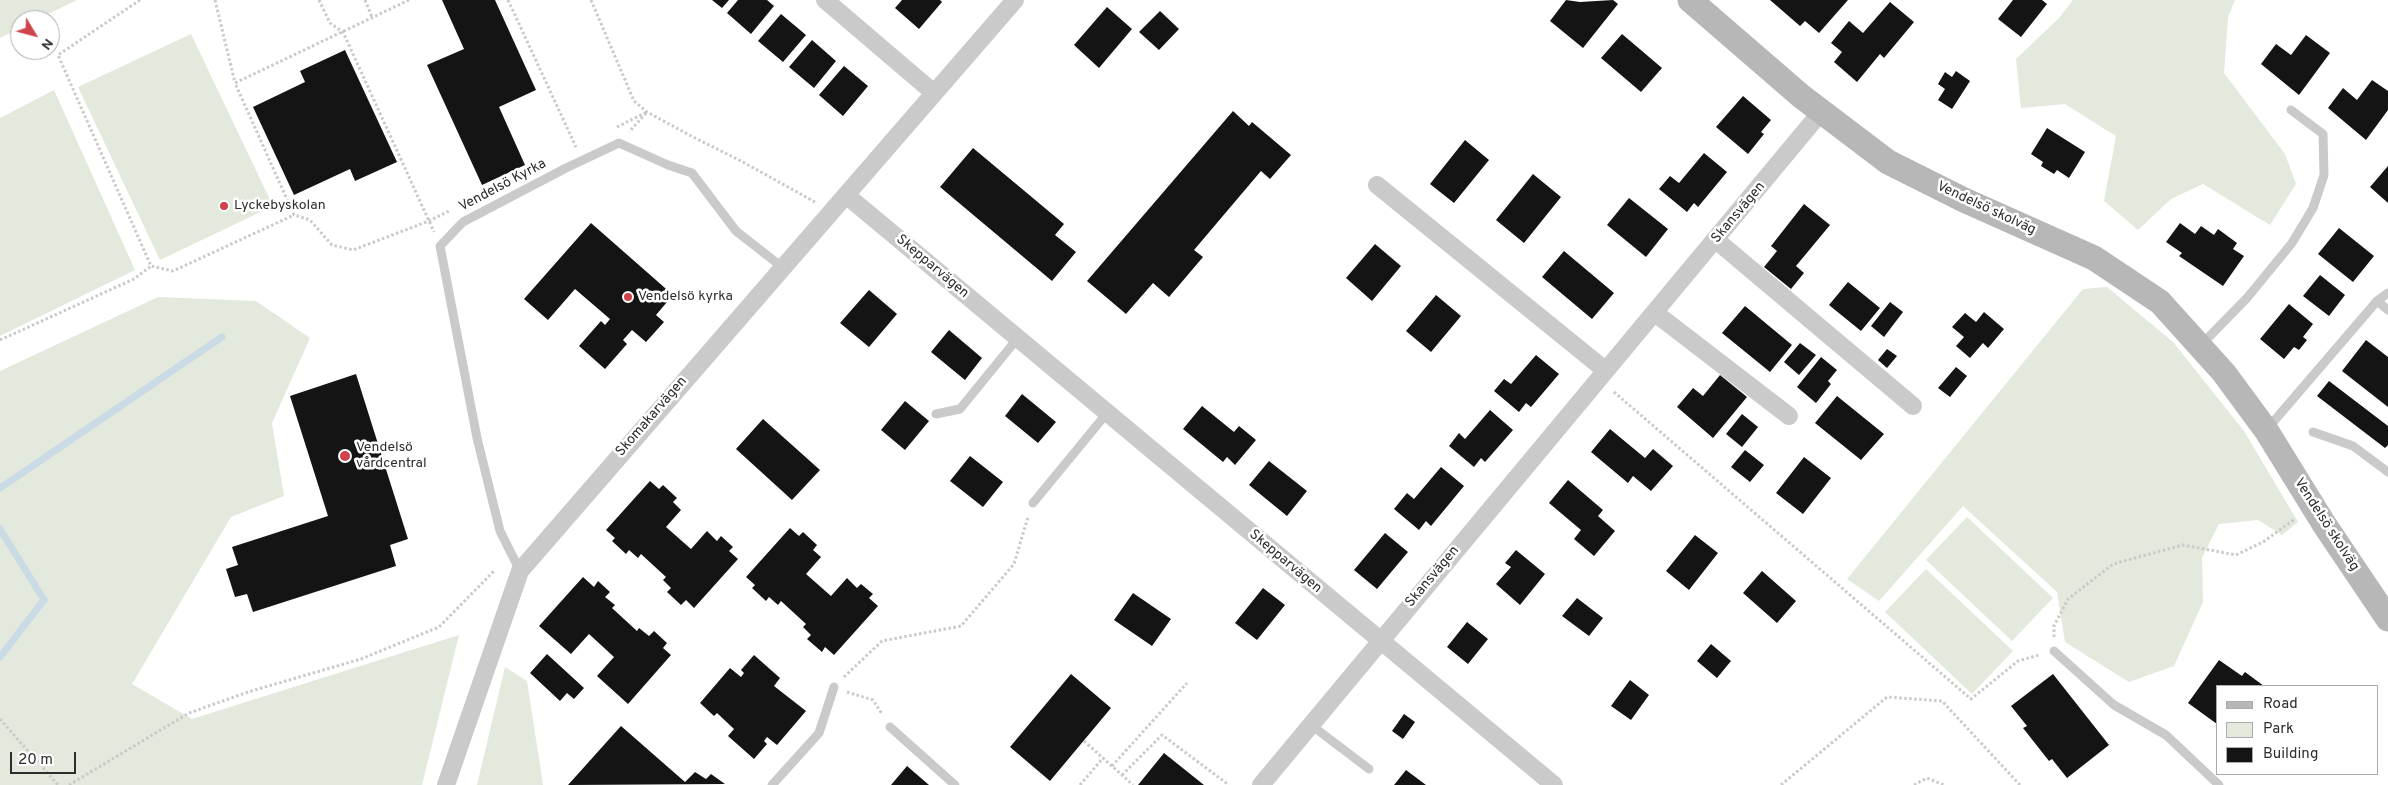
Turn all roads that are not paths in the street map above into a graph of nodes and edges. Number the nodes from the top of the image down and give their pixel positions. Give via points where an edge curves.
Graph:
1 (825, 0) edge
2 (1015, 0) edge
3 (1690, 0) edge
4 (934, 93) junction
5 (2291, 110) dead end
6 (1821, 112) junction
7 (1377, 185) dead end
8 (846, 195) junction
9 (1716, 240) junction
10 (782, 267) junction
11 (2388, 294) edge
12 (2377, 301) junction
13 (2388, 310) edge
14 (1655, 313) junction
15 (1017, 339) junction
16 (2200, 346) junction
17 (1602, 374) junction
18 (1913, 406) dead end
19 (1107, 413) junction
20 (936, 414) dead end
21 (1789, 416) dead end
22 (2266, 430) junction
23 (2313, 432) dead end
24 (2388, 472) edge
25 (1033, 503) road end
26 (520, 571) junction
27 (2388, 619) edge
28 (1380, 641) junction
29 (2054, 651) road end
30 (834, 687) road end
31 (1311, 725) junction
32 (890, 727) road end
33 (1368, 769) dead end
34 (446, 785) edge
35 (772, 785) edge
36 (955, 785) edge
37 (1261, 785) edge
38 (1554, 785) edge
39 (2219, 785) edge

1 - 4 street
2 - 4 street, Skomakarvägen
3 - 6 street, Vendelsö skolväg
4 - 8 street, Skomakarvägen
5 - 16 lane via 2323,134 2324,175 2313,208 2292,243 2247,298
6 - 9 street, Skansvägen
6 - 16 street, Vendelsö skolväg via 1888,162 2094,258 2160,302
7 - 17 street
8 - 10 street, Skomakarvägen
8 - 15 street, Skepparvägen
9 - 14 street, Skansvägen
9 - 18 street
10 - 26 street, Skomakarvägen
10 - 26 lane, Vendelsö Kyrka via 736,231 692,173 619,143 463,222 440,246 479,448 500,531
11 - 12 lane
12 - 13 lane
12 - 22 lane
14 - 17 street, Skansvägen
14 - 21 street
15 - 19 street, Skepparvägen
15 - 20 lane via 960,409
16 - 22 street, Vendelsö skolväg
17 - 28 street, Skansvägen
19 - 25 lane
19 - 28 street, Skepparvägen
22 - 27 street, Vendelsö skolväg
23 - 24 lane via 2353,446
26 - 34 street, Skomakarvägen
28 - 31 street, Skansvägen
28 - 38 street, Skepparvägen
29 - 39 lane via 2114,706 2166,734
30 - 35 lane via 819,733
31 - 33 lane
31 - 37 street, Skansvägen
32 - 36 lane

